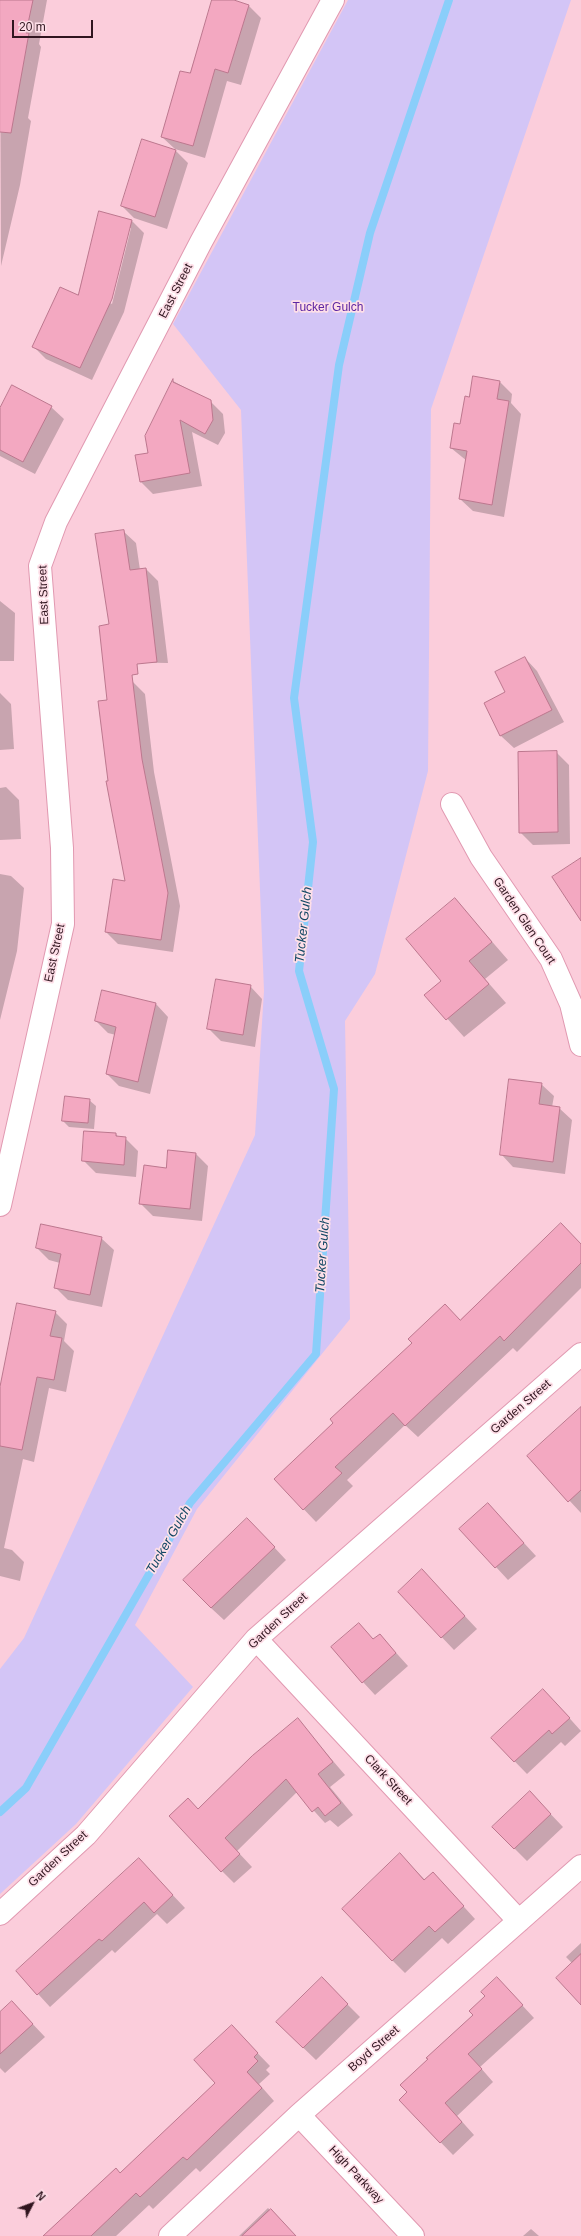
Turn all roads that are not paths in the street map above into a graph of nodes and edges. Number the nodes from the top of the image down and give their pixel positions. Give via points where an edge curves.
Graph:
1 (332, 0) edge
2 (452, 804) dead end
3 (581, 1045) edge
4 (0, 1205) edge
5 (581, 1354) edge
6 (256, 1639) junction
7 (581, 1866) edge
8 (0, 1914) edge
9 (519, 1921) junction
10 (299, 2115) junction
11 (170, 2236) edge
12 (413, 2236) edge

1 - 4 street, East Street via 201,242 56,522 40,566 62,848 63,924
2 - 3 street, Garden Glen Court via 481,857 551,959 571,1004
5 - 6 street, Garden Street
6 - 8 street, Garden Street via 86,1835
6 - 9 street, Clark Street
7 - 9 street, Boyd Street
9 - 10 street, Boyd Street
10 - 11 street, Boyd Street
10 - 12 street, High Parkway

